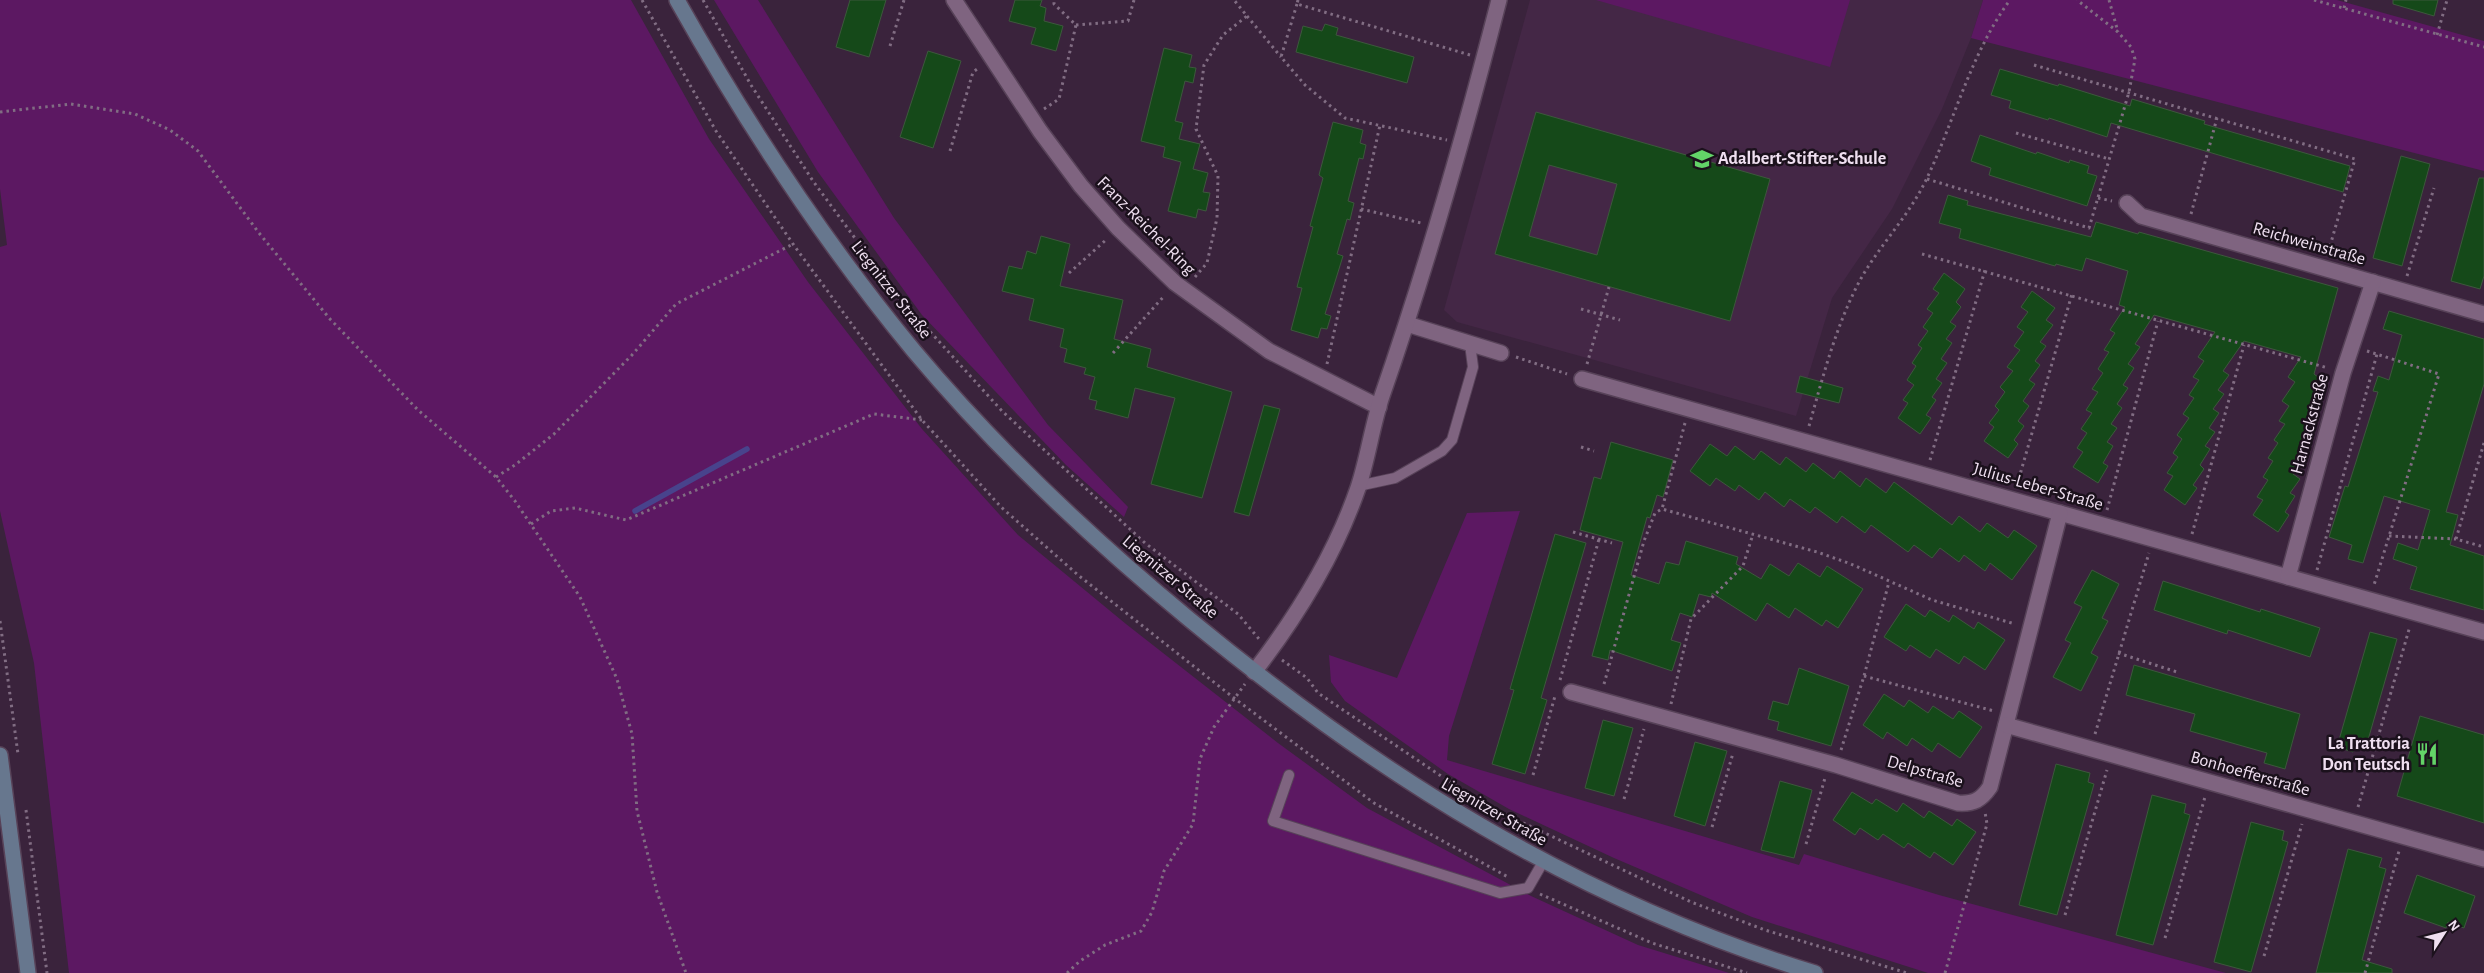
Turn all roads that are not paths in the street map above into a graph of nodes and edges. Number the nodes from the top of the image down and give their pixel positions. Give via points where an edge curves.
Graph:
1 (677, 0) edge
2 (954, 0) edge
3 (1499, 0) edge
4 (2127, 203) dead end
5 (2373, 282) junction
6 (2484, 314) edge
7 (1407, 324) junction
8 (1470, 344) junction
9 (1501, 353) road end
10 (1582, 378) road end
11 (1379, 407) junction
12 (1358, 486) junction
13 (2060, 513) junction
14 (2288, 577) junction
15 (2484, 632) edge
16 (1254, 672) junction
17 (1570, 692) dead end
18 (2008, 720) junction
19 (0, 755) edge
20 (1289, 775) dead end
21 (2484, 859) edge
22 (1543, 862) junction
23 (28, 973) edge
24 (1815, 973) edge

1 - 16 main road, Liegnitzer Straße via 808,210 878,306 927,366 1013,459 1122,563
2 - 11 street, Franz-Reichel-Ring via 1031,117 1081,186 1118,228 1180,287 1269,351
3 - 7 street
4 - 5 street, Reichweinstraße via 2141,216
5 - 6 street, Reichweinstraße
5 - 14 street, Harnackstraße via 2343,373
7 - 8 street
7 - 11 street
8 - 9 street
8 - 12 lane via 1473,367 1452,440 1442,451 1395,478
10 - 13 street, Julius-Leber-Straße
11 - 12 street
12 - 16 street via 1343,528 1302,606
13 - 14 street, Julius-Leber-Straße
13 - 18 street, Delpstraße
14 - 15 street, Julius-Leber-Straße
16 - 22 main road, Liegnitzer Straße via 1405,781
17 - 18 street, Delpstraße via 1833,764 1958,803 1972,804 1983,798 1990,787
18 - 21 street, Bonhoefferstraße via 2091,749
19 - 23 main road
20 - 22 lane via 1273,821 1500,893 1528,888
22 - 24 main road, Liegnitzer Straße via 1679,924

